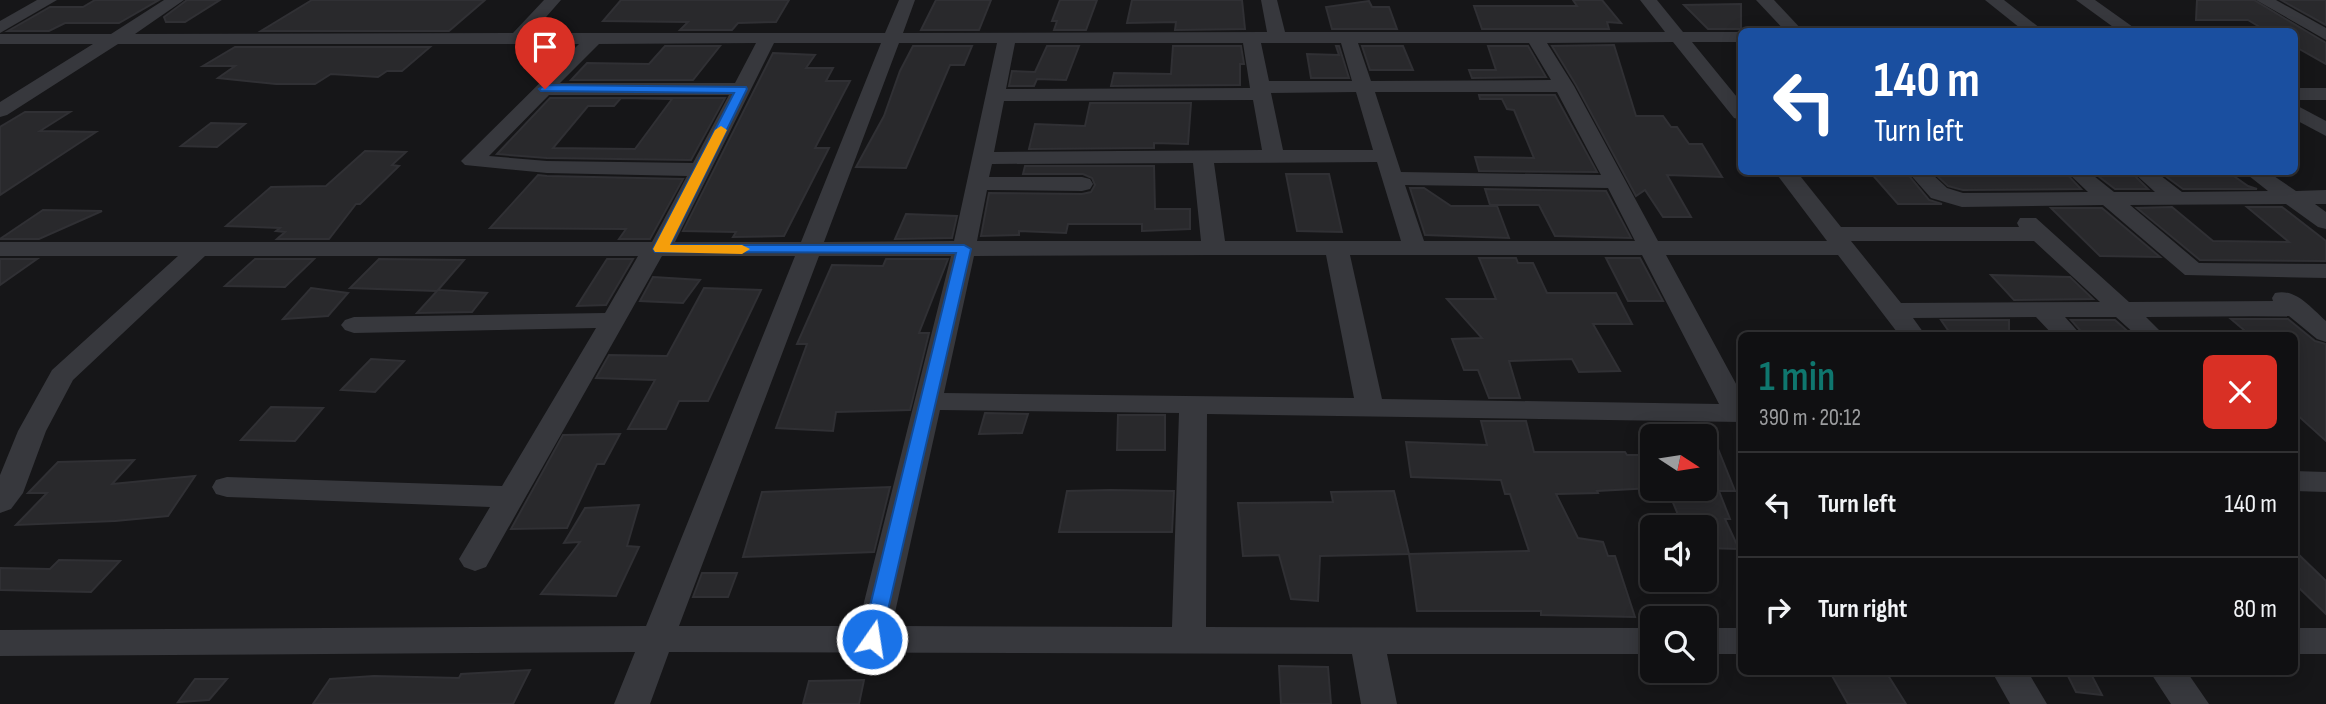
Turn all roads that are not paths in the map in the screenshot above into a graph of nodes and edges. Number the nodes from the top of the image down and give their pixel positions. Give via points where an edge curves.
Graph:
1 (49, 0) edge
2 (176, 0) edge
3 (553, 0) edge
4 (907, 0) edge
5 (1269, 0) edge
6 (1648, 0) edge
7 (1763, 0) edge
8 (1993, 0) edge
9 (2084, 0) edge
10 (2264, 0) edge
11 (0, 28) edge
12 (1792, 28) edge
13 (2032, 28) edge
14 (2126, 28) edge
15 (2298, 36) edge
16 (2326, 36) edge
17 (1679, 37) junction
18 (1738, 37) edge
19 (517, 38) junction
20 (595, 38) junction
21 (768, 38) junction
22 (892, 38) junction
23 (1007, 38) junction
24 (1251, 38) junction
25 (1277, 38) junction
26 (1348, 38) junction
27 (1535, 38) junction
28 (0, 39) edge
29 (114, 39) junction
30 (1363, 86) junction
31 (1564, 86) junction
32 (545, 89) junction
33 (742, 89) junction
34 (1260, 90) junction
35 (997, 94) junction
36 (2298, 94) edge
37 (2326, 94) edge
38 (1734, 97) edge
39 (5, 105) edge
40 (2298, 112) edge
41 (2326, 130) edge
42 (1385, 156) junction
43 (1203, 157) junction
44 (1275, 157) junction
45 (983, 158) junction
46 (700, 170) junction
47 (1788, 175) edge
48 (1922, 175) edge
49 (2081, 175) edge
50 (2147, 175) edge
51 (2259, 175) edge
52 (1392, 178) junction
53 (1615, 182) junction
54 (978, 184) junction
55 (1083, 184) dead end
56 (2326, 197) edge
57 (2291, 198) junction
58 (2109, 199) junction
59 (2178, 199) junction
60 (2003, 200) junction
61 (2326, 222) edge
62 (2040, 234) junction
63 (1841, 241) junction
64 (200, 248) junction
65 (657, 249) junction
66 (809, 249) junction
67 (964, 249) junction
68 (1214, 249) junction
69 (1337, 249) junction
70 (1415, 249) junction
71 (1650, 249) junction
72 (0, 250) edge
73 (2326, 271) edge
74 (2253, 272) junction
75 (2297, 308) junction
76 (2123, 309) junction
77 (2043, 310) junction
78 (1894, 311) junction
79 (613, 320) junction
80 (354, 325) dead end
81 (1910, 332) edge
82 (2065, 332) edge
83 (2148, 332) edge
84 (2326, 334) edge
85 (928, 401) junction
86 (1193, 405) junction
87 (1370, 408) junction
88 (1738, 408) edge
89 (1738, 412) edge
90 (227, 488) dead end
91 (3, 496) edge
92 (510, 498) junction
93 (475, 559) dead end
94 (657, 639) junction
95 (872, 639) junction
96 (1189, 640) junction
97 (1367, 640) junction
98 (1640, 641) edge
99 (1717, 641) edge
100 (1738, 641) edge
101 (2298, 641) edge
102 (2326, 641) edge
103 (0, 643) edge
104 (2011, 675) edge
105 (2169, 675) edge
106 (632, 704) edge
107 (1378, 704) edge
108 (2029, 704) edge
109 (2191, 704) edge

1 - 11 street
2 - 29 street
3 - 19 street
4 - 22 street
5 - 25 street
6 - 17 street
7 - 12 street
8 - 13 street
9 - 14 street
10 - 16 street
15 - 16 street
17 - 18 street
17 - 27 street
17 - 38 street
19 - 20 street
19 - 29 street
20 - 21 street
20 - 32 street
21 - 22 street
21 - 33 street
22 - 23 street
22 - 66 street
23 - 24 street
23 - 35 street
24 - 25 street
24 - 34 street
25 - 26 street
26 - 27 street
26 - 30 street
27 - 31 street
28 - 29 street
29 - 39 street
30 - 31 street
30 - 34 street
30 - 42 street
31 - 53 street
32 - 33 street
32 - 46 street via 472,161
33 - 46 street
34 - 35 street
34 - 44 street
35 - 45 street
36 - 37 street
40 - 41 street
42 - 44 street
42 - 52 street
43 - 44 street
43 - 45 street
43 - 68 street
45 - 54 street
46 - 65 street
47 - 63 street
48 - 60 street via 1949,198
49 - 58 street
50 - 59 street
51 - 57 street
52 - 53 street
52 - 70 street
53 - 71 street
54 - 55 street
54 - 67 street
56 - 57 street
57 - 59 street
57 - 61 street
58 - 59 street
58 - 60 street
58 - 74 street via 2193,270
60 - 62 street
62 - 63 street
62 - 76 street
63 - 71 street
63 - 78 street
64 - 65 street
64 - 72 street
64 - 91 street via 62,376
65 - 66 street
65 - 79 street
66 - 67 street
66 - 94 street
67 - 68 street
67 - 85 street
68 - 69 street
69 - 70 street
69 - 87 street
70 - 71 street
71 - 88 street
73 - 74 street
74 - 75 street
75 - 76 street
75 - 84 street
76 - 77 street
76 - 83 street
77 - 78 street
77 - 82 street
78 - 81 street
79 - 80 street
79 - 92 street
85 - 86 street
85 - 95 street
86 - 87 street
86 - 96 street
87 - 89 street
90 - 92 street
92 - 93 street
94 - 95 street
94 - 103 street
94 - 106 street
95 - 96 street
96 - 97 street
97 - 98 street
97 - 107 street
99 - 100 street
101 - 102 street
104 - 108 street
105 - 109 street

